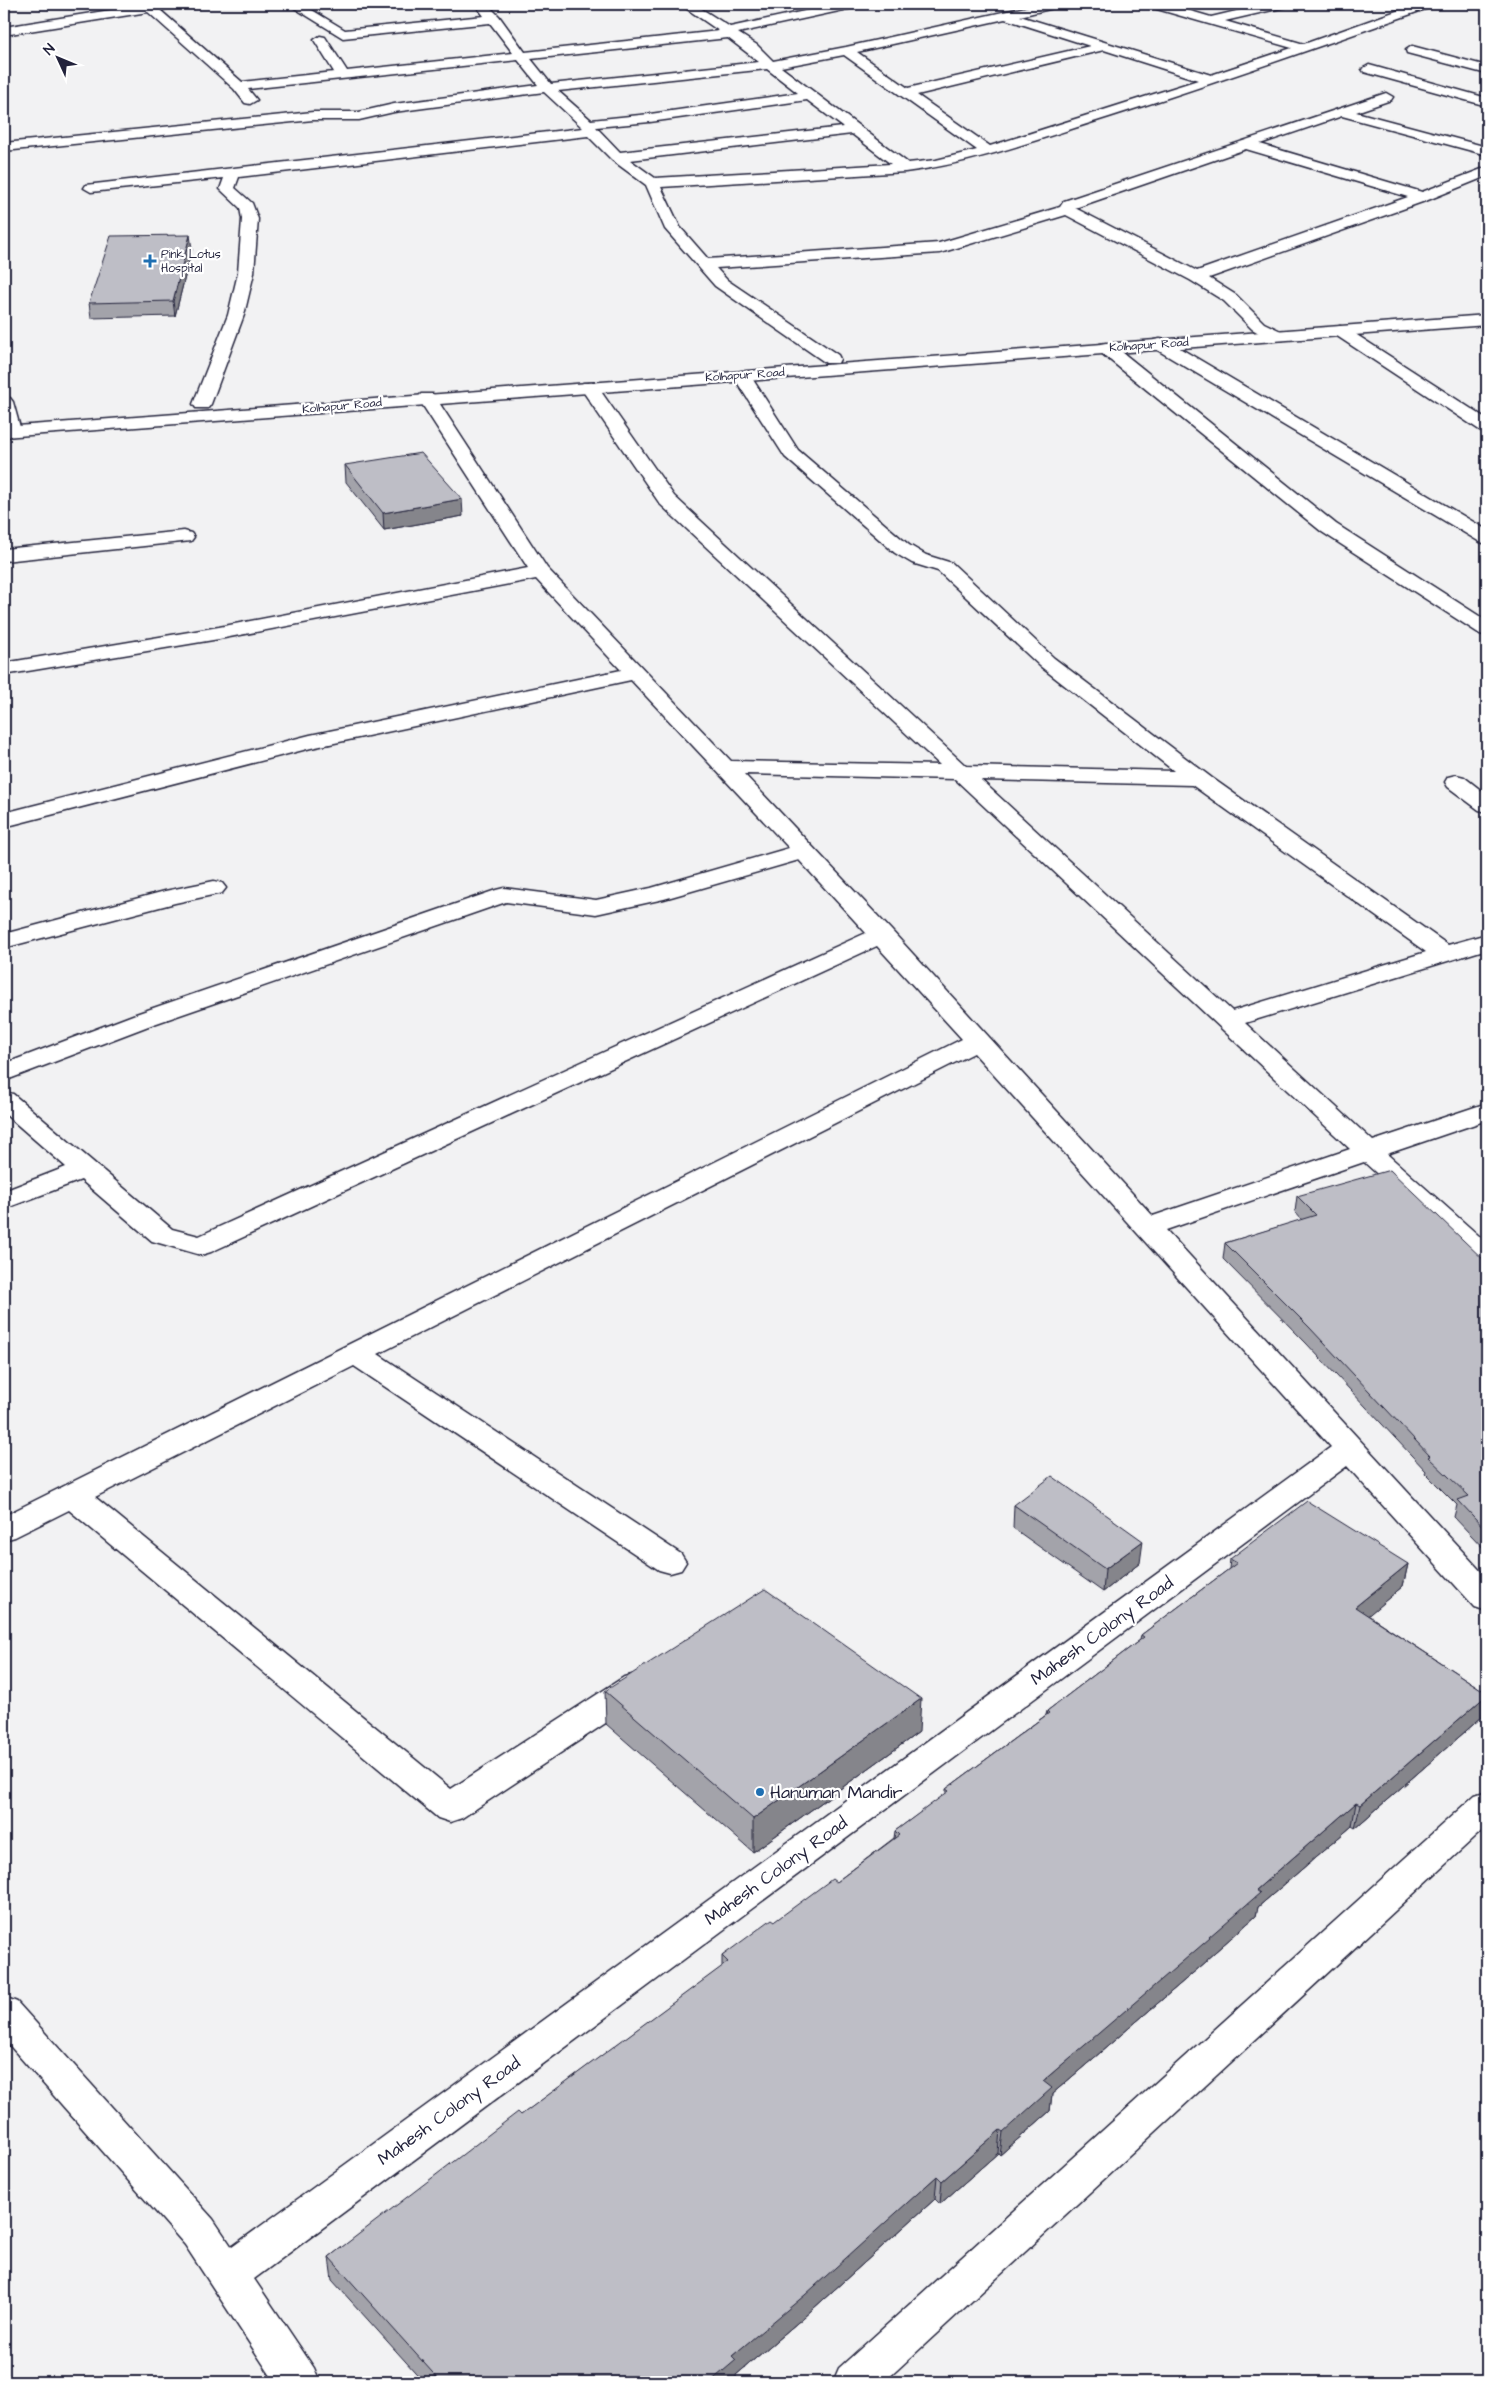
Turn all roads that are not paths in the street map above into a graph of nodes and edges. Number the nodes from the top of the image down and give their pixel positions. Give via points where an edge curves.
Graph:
1 (172, 4) edge
2 (294, 4) edge
3 (481, 4) edge
4 (689, 4) edge
5 (853, 4) edge
6 (1054, 4) edge
7 (1154, 4) edge
8 (1281, 4) edge
9 (1427, 4) edge
10 (150, 7) junction
11 (1006, 15) junction
12 (495, 19) junction
13 (1211, 20) junction
14 (4, 31) edge
15 (728, 33) junction
16 (320, 40) dead end
17 (1102, 46) junction
18 (1305, 48) junction
19 (1412, 50) dead end
20 (846, 51) junction
21 (520, 56) junction
22 (770, 65) junction
23 (1369, 68) dead end
24 (1487, 70) edge
25 (343, 75) junction
26 (1213, 80) junction
27 (238, 86) junction
28 (547, 88) junction
29 (906, 94) junction
30 (810, 95) junction
31 (1386, 97) dead end
32 (1487, 102) edge
33 (1342, 112) junction
34 (266, 121) junction
35 (590, 127) junction
36 (855, 130) junction
37 (1247, 145) junction
38 (4, 147) edge
39 (988, 151) junction
40 (1487, 152) edge
41 (617, 157) junction
42 (905, 168) junction
43 (1487, 171) edge
44 (233, 173) junction
45 (652, 183) junction
46 (91, 188) dead end
47 (1423, 197) junction
48 (1067, 210) junction
49 (704, 264) junction
50 (1196, 277) junction
51 (1487, 310) edge
52 (1487, 320) edge
53 (1258, 326) junction
54 (1340, 331) junction
55 (1277, 336) junction
56 (1160, 344) junction
57 (1106, 348) junction
58 (832, 359) junction
59 (742, 376) junction
60 (589, 387) junction
61 (427, 398) junction
62 (4, 402) edge
63 (202, 404) junction
64 (7, 426) edge
65 (1487, 427) edge
66 (184, 537) dead end
67 (1487, 538) edge
68 (4, 555) edge
69 (540, 572) junction
70 (1487, 630) edge
71 (4, 669) edge
72 (636, 673) junction
73 (725, 767) junction
74 (962, 772) junction
75 (1196, 778) junction
76 (1456, 782) dead end
77 (1487, 805) edge
78 (4, 820) edge
79 (804, 851) junction
80 (214, 888) dead end
81 (882, 935) junction
82 (4, 941) edge
83 (1487, 941) edge
84 (1445, 954) junction
85 (1228, 1020) junction
86 (978, 1041) junction
87 (4, 1073) edge
88 (4, 1100) edge
89 (1487, 1111) edge
90 (1369, 1152) junction
91 (84, 1169) junction
92 (4, 1201) edge
93 (1148, 1227) junction
94 (1487, 1258) edge
95 (356, 1353) junction
96 (1350, 1449) junction
97 (72, 1495) junction
98 (4, 1529) edge
99 (670, 1562) dead end
100 (1487, 1599) edge
101 (664, 1667) edge
102 (1487, 1805) edge
103 (4, 2013) edge
104 (226, 2275) junction
105 (298, 2382) edge
106 (854, 2382) edge

1 - 10 street
2 - 12 street via 343,34
3 - 12 street
4 - 15 street
5 - 15 street
6 - 11 street
7 - 13 street
8 - 13 street
9 - 18 street
10 - 14 street
10 - 27 street
11 - 17 street
11 - 20 street
12 - 21 street
13 - 18 street
15 - 21 street
15 - 22 street via 752,48
16 - 25 street
17 - 26 street
17 - 29 street
18 - 26 street
19 - 24 street
20 - 22 street
20 - 29 street
21 - 25 street
21 - 28 street
22 - 28 street
22 - 30 street
23 - 32 street
25 - 27 street
26 - 39 street
27 - 34 street
28 - 34 street via 394,108 359,116
28 - 35 street
29 - 39 street
30 - 35 street
30 - 36 street
31 - 33 street
33 - 37 street
33 - 40 street
34 - 38 street
35 - 41 street
35 - 44 street
36 - 41 street
36 - 42 street
37 - 47 street
37 - 48 street via 1069,204
39 - 42 street
41 - 45 street
42 - 45 street
43 - 47 street
44 - 46 street
44 - 63 street via 227,189 247,206 250,219 246,273 236,315
45 - 49 street via 672,229
47 - 50 street
48 - 49 street via 940,248
48 - 50 street
49 - 58 street via 721,283
50 - 53 street via 1230,298
51 - 53 street, Kolhapur Road
52 - 54 street, Kolhapur Road
53 - 55 street
53 - 58 street, Kolhapur Road
54 - 55 street, Kolhapur Road
54 - 65 street
55 - 56 street, Kolhapur Road
56 - 57 street, Kolhapur Road
56 - 67 street
57 - 59 street, Kolhapur Road
57 - 70 street via 1329,528
58 - 63 street, Kolhapur Road
59 - 60 street, Kolhapur Road
59 - 75 street via 791,453 902,548 919,559 945,567 1047,662
60 - 61 street, Kolhapur Road
60 - 74 street via 667,500
61 - 64 street, Kolhapur Road
61 - 69 street
62 - 64 street
63 - 64 street, Kolhapur Road
66 - 68 street
69 - 71 street via 219,633
69 - 72 street
72 - 73 street
72 - 78 street via 310,742
73 - 74 street
73 - 79 street
74 - 75 street
74 - 85 street
75 - 84 street
76 - 77 street
79 - 81 street
79 - 87 street via 596,907 504,895 142,1020
80 - 82 street
81 - 86 street
81 - 91 street via 201,1246 162,1235
83 - 84 street
84 - 85 street
85 - 90 street
86 - 93 street
86 - 95 street
88 - 91 street
89 - 90 street
90 - 93 street
90 - 94 street
91 - 92 street
93 - 96 street
95 - 97 street
95 - 99 street
96 - 100 street
96 - 104 street, Mahesh Colony Road
97 - 98 street
97 - 101 street via 450,1808
102 - 106 street
103 - 104 street via 199,2232
104 - 105 street

